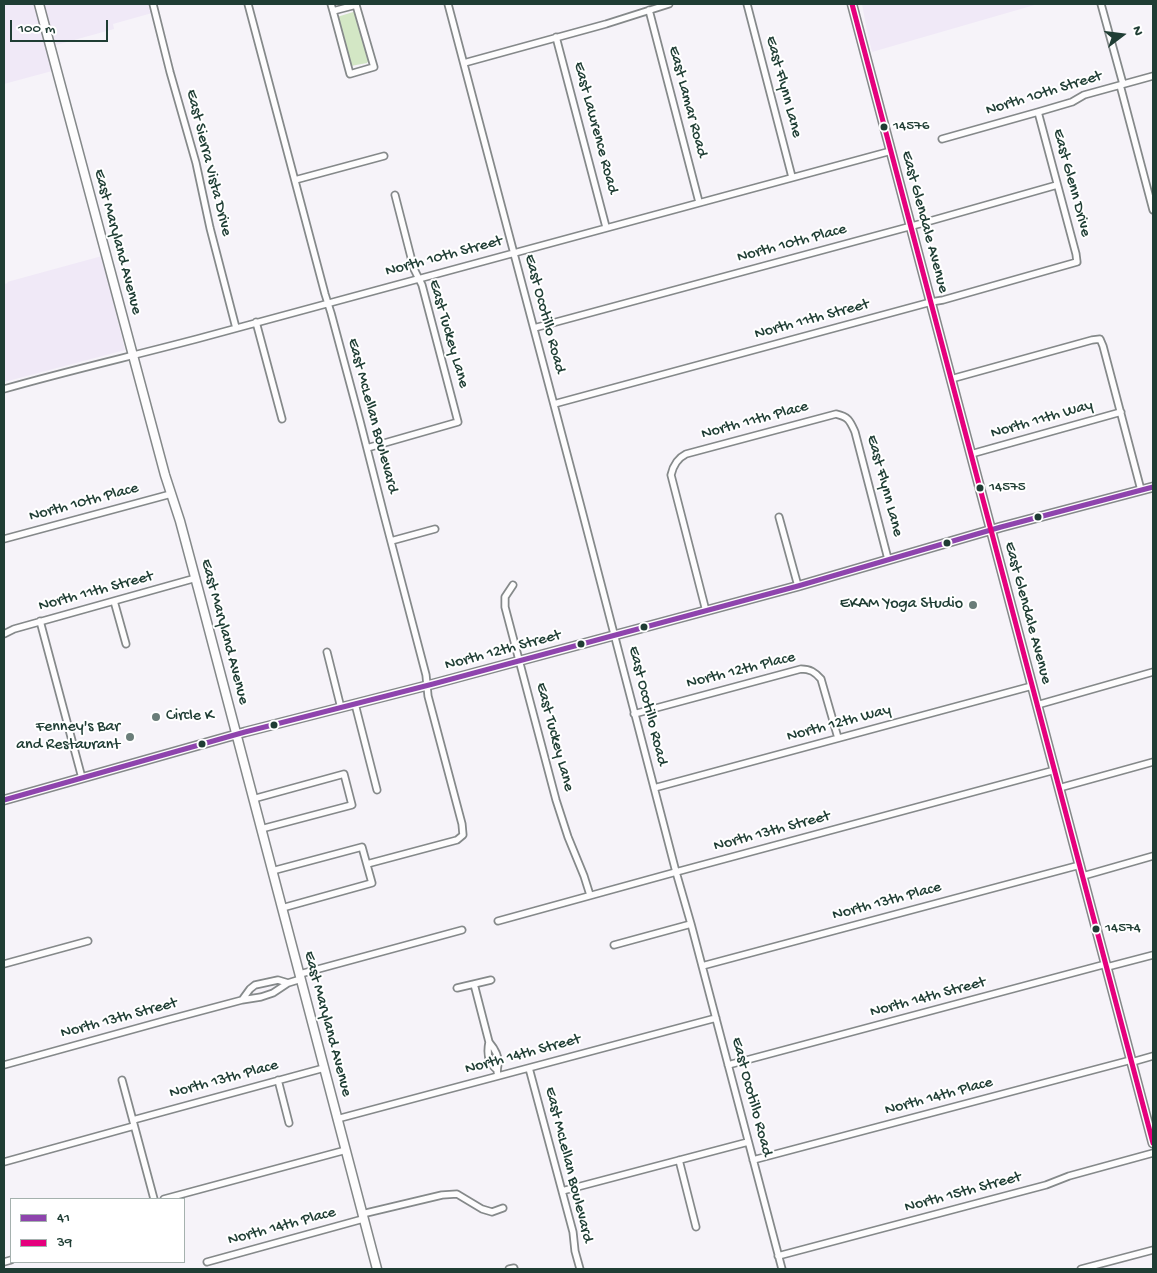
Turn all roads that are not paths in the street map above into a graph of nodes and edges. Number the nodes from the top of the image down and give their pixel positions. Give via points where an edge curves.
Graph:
1 (39, 4) edge
2 (154, 4) edge
3 (248, 4) edge
4 (331, 4) edge
5 (448, 4) edge
6 (670, 4) edge
7 (747, 4) edge
8 (852, 4) edge
9 (1101, 4) edge
10 (344, 6) edge
11 (648, 10) junction
12 (333, 11) junction
13 (556, 37) junction
14 (464, 63) junction
15 (1153, 76) edge
16 (1121, 84) junction
17 (1038, 112) junction
18 (942, 139) dead end
19 (891, 151) junction
20 (384, 156) dead end
21 (792, 177) junction
22 (295, 180) junction
23 (1057, 185) junction
24 (394, 195) dead end
25 (699, 202) junction
26 (1153, 210) edge
27 (911, 226) junction
28 (606, 227) junction
29 (514, 252) junction
30 (1076, 262) joint
31 (418, 278) junction
32 (931, 302) junction
33 (328, 303) junction
34 (256, 322) junction
35 (236, 328) junction
36 (534, 328) junction
37 (133, 355) junction
38 (951, 379) junction
39 (4, 388) edge
40 (554, 404) junction
41 (1120, 412) junction
42 (282, 419) dead end
43 (850, 421) joint
44 (367, 448) junction
45 (971, 454) junction
46 (1153, 487) edge
47 (1140, 490) junction
48 (170, 494) junction
49 (780, 517) dead end
50 (434, 529) dead end
51 (991, 530) junction
52 (4, 539) edge
53 (391, 541) junction
54 (888, 559) junction
55 (196, 578) junction
56 (513, 585) dead end
57 (798, 586) junction
58 (114, 601) junction
59 (706, 611) junction
60 (40, 621) junction
61 (4, 634) edge
62 (615, 635) junction
63 (126, 644) dead end
64 (327, 652) dead end
65 (520, 661) junction
66 (1153, 672) edge
67 (427, 685) junction
68 (1032, 686) junction
69 (355, 704) junction
70 (1037, 705) junction
71 (341, 708) junction
72 (634, 714) junction
73 (236, 735) junction
74 (838, 738) junction
75 (1153, 762) edge
76 (1054, 770) junction
77 (82, 778) junction
78 (654, 788) junction
79 (1059, 788) junction
80 (377, 790) dead end
81 (253, 798) junction
82 (4, 800) edge
83 (261, 830) junction
84 (1153, 856) edge
85 (367, 864) junction
86 (1080, 865) junction
87 (272, 871) junction
88 (676, 872) junction
89 (1083, 876) junction
90 (590, 895) junction
91 (282, 908) junction
92 (498, 921) dead end
93 (691, 924) junction
94 (462, 930) dead end
95 (88, 941) dead end
96 (614, 945) dead end
97 (1153, 955) edge
98 (4, 964) edge
99 (702, 966) junction
100 (1106, 966) junction
101 (301, 977) junction
102 (491, 980) dead end
103 (288, 983) junction
104 (474, 984) junction
105 (457, 988) dead end
106 (242, 1000) junction
107 (716, 1018) junction
108 (489, 1042) junction
109 (496, 1055) junction
110 (1153, 1056) edge
111 (489, 1057) junction
112 (1131, 1061) junction
113 (4, 1065) edge
114 (728, 1065) junction
115 (324, 1068) junction
116 (529, 1068) junction
117 (496, 1069) junction
118 (498, 1076) junction
119 (122, 1080) dead end
120 (278, 1080) junction
121 (337, 1119) junction
122 (133, 1123) junction
123 (289, 1123) dead end
124 (748, 1142) junction
125 (1153, 1143) edge
126 (346, 1150) junction
127 (1153, 1153) edge
128 (678, 1160) junction
129 (753, 1160) junction
130 (4, 1162) edge
131 (562, 1192) junction
132 (154, 1198) edge
133 (168, 1198) edge
134 (503, 1208) dead end
135 (363, 1216) junction
136 (696, 1227) dead end
137 (1153, 1250) edge
138 (778, 1256) junction
139 (207, 1262) dead end
140 (377, 1269) edge
141 (580, 1269) edge
142 (782, 1269) edge
143 (1082, 1269) edge

1 - 37 street, East Maryland Avenue
2 - 35 street, East Sierra Vista Drive
3 - 22 street, East McLellan Boulevard
4 - 12 street
5 - 14 street, East Ocotillo Road
6 - 11 street
7 - 21 street, East Flynn Lane
8 - 19 street, East Glendale Avenue
9 - 16 street
10 - 12 street
10 - 12 street via 356,5 374,67 350,74
11 - 13 street
11 - 25 street, East Lamar Road
13 - 14 street
13 - 28 street, East Lawrence Road
14 - 29 street, East Ocotillo Road
15 - 16 street, North 10th Street
16 - 17 street, North 10th Street
16 - 26 street
17 - 18 street, North 10th Street
17 - 23 street, East Glenn Drive
19 - 21 street, North 10th Street
19 - 27 street, East Glendale Avenue
20 - 22 street
21 - 25 street, North 10th Street
22 - 33 street, East McLellan Boulevard
23 - 27 street, North 10th Place
23 - 30 street, East Glenn Drive
24 - 31 street, East Tuckey Lane
25 - 28 street, North 10th Street
27 - 32 street, East Glendale Avenue
27 - 36 street, North 10th Place
28 - 29 street, North 10th Street
29 - 31 street, North 10th Street
29 - 36 street, East Ocotillo Road
30 - 32 street, North 11th Street
31 - 33 street, North 10th Street
31 - 44 street, East Tuckey Lane via 458,422
32 - 38 street, East Glendale Avenue
32 - 40 street, North 11th Street
33 - 34 street, North 10th Street
33 - 44 street, East McLellan Boulevard
34 - 35 street, North 10th Street
34 - 42 street
35 - 37 street, North 10th Street
36 - 40 street, East Ocotillo Road
37 - 39 street, North 10th Street
37 - 48 street, East Maryland Avenue
38 - 41 street via 1100,339
38 - 45 street, East Glendale Avenue
40 - 62 street, East Ocotillo Road
41 - 45 street, North 11th Way
41 - 47 street
43 - 54 street, East Flynn Lane
43 - 59 street, North 11th Place via 836,414 686,454 672,468 672,481
44 - 53 street, East McLellan Boulevard
45 - 51 street, East Glendale Avenue
46 - 47 street, North 12th Street
47 - 51 street, North 12th Street
48 - 52 street, North 10th Place
48 - 55 street, East Maryland Avenue
49 - 57 street
50 - 53 street
51 - 54 street, North 12th Street
51 - 68 street, East Glendale Avenue
53 - 67 street, East McLellan Boulevard
54 - 57 street, North 12th Street
55 - 58 street, North 11th Street
55 - 73 street, East Maryland Avenue
56 - 65 street, East Tuckey Lane via 505,597 505,607
57 - 59 street, North 12th Street
58 - 60 street, North 11th Street
58 - 63 street
59 - 62 street, North 12th Street
60 - 61 street, North 11th Street
60 - 77 street
62 - 65 street, North 12th Street
62 - 72 street, East Ocotillo Road
64 - 71 street
65 - 67 street, North 12th Street
65 - 90 street, East Tuckey Lane via 556,800
66 - 70 street
67 - 69 street, North 12th Street
67 - 85 street, East McLellan Boulevard via 463,835 456,840
68 - 70 street, East Glendale Avenue
68 - 74 street, North 12th Way
69 - 71 street, North 12th Street
69 - 80 street
70 - 76 street, East Glendale Avenue
71 - 73 street, North 12th Street
72 - 74 street, North 12th Place via 807,669 821,678
72 - 78 street, East Ocotillo Road
73 - 77 street, North 12th Street
73 - 81 street, East Maryland Avenue
74 - 78 street, North 12th Way
75 - 79 street
76 - 79 street, East Glendale Avenue
76 - 88 street, North 13th Street
77 - 82 street, North 12th Street
78 - 88 street, East Ocotillo Road
79 - 86 street, East Glendale Avenue
81 - 83 street, East Maryland Avenue
81 - 83 street via 344,774 352,805
83 - 87 street, East Maryland Avenue
84 - 89 street
85 - 87 street via 362,847
85 - 91 street via 372,883
86 - 89 street, East Glendale Avenue
86 - 99 street, North 13th Place
87 - 91 street, East Maryland Avenue
88 - 90 street, North 13th Street
88 - 93 street, East Ocotillo Road
89 - 100 street, East Glendale Avenue
90 - 92 street, North 13th Street
91 - 101 street, East Maryland Avenue
93 - 96 street
93 - 99 street, East Ocotillo Road
94 - 101 street, North 13th Street
95 - 98 street
97 - 100 street, North 14th Street
99 - 107 street, East Ocotillo Road
100 - 112 street, East Glendale Avenue
100 - 114 street, North 14th Street
101 - 103 street, North 13th Street
101 - 115 street, East Maryland Avenue
102 - 104 street
103 - 106 street, North 13th Street via 273,993
103 - 106 street, North 13th Street via 278,980 255,985
104 - 105 street
104 - 108 street
106 - 113 street, North 13th Street
107 - 114 street, East Ocotillo Road
107 - 116 street, North 14th Street
108 - 109 street
108 - 111 street
109 - 111 street
109 - 117 street
110 - 112 street, North 14th Place
111 - 117 street
112 - 125 street, East Glendale Avenue
112 - 129 street, North 14th Place
114 - 124 street, East Ocotillo Road
115 - 120 street, North 13th Place
115 - 121 street, East Maryland Avenue
116 - 118 street, North 14th Street
116 - 131 street, East McLellan Boulevard
117 - 118 street
118 - 121 street, North 14th Street
119 - 122 street
120 - 122 street, North 13th Place
120 - 123 street
121 - 126 street, East Maryland Avenue
122 - 130 street, North 13th Place
122 - 132 street
124 - 128 street
124 - 129 street, East Ocotillo Road
126 - 133 street
126 - 135 street, East Maryland Avenue
127 - 138 street, North 15th Street via 1069,1176 1046,1186
128 - 131 street
128 - 136 street
129 - 138 street, East Ocotillo Road
131 - 141 street, East McLellan Boulevard
134 - 135 street, North 14th Place via 492,1212 457,1194 442,1194
135 - 139 street, North 14th Place
135 - 140 street, East Maryland Avenue
137 - 143 street
138 - 142 street, East Ocotillo Road

